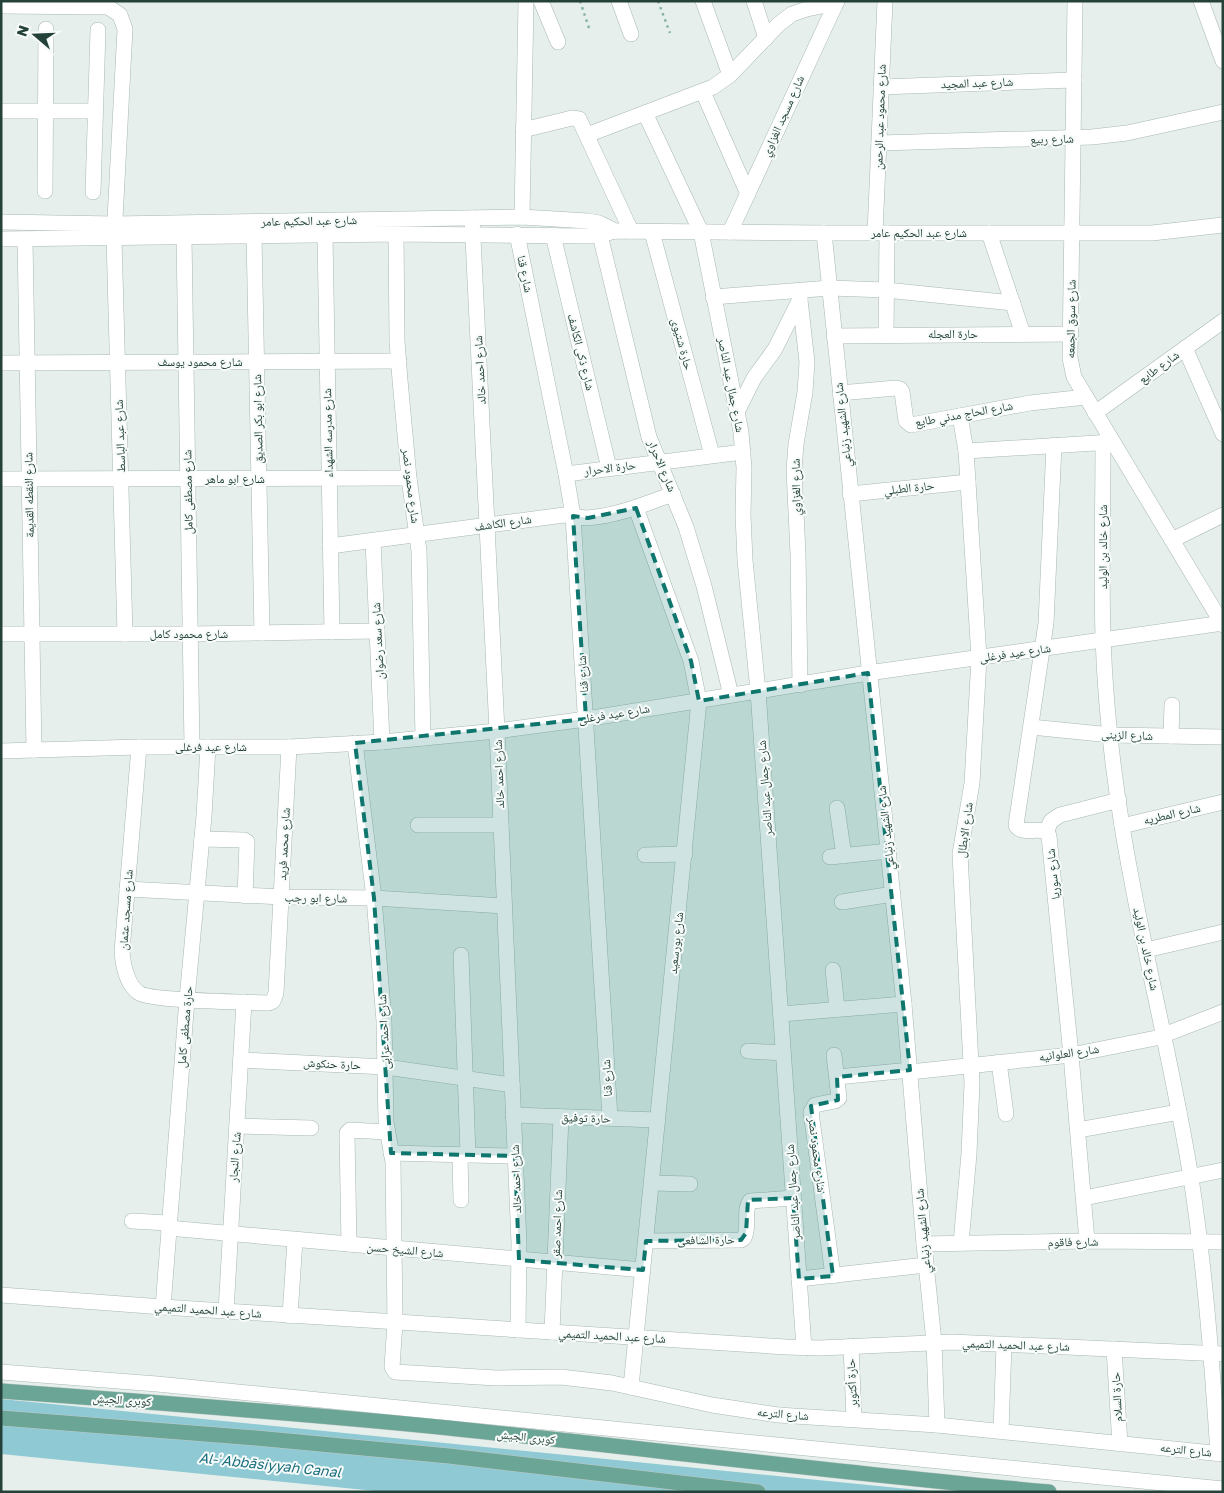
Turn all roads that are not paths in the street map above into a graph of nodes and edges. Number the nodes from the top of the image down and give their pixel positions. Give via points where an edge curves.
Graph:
1 (526, 1) edge
2 (541, 1) edge
3 (619, 1) edge
4 (703, 1) edge
5 (754, 1) edge
6 (884, 1) edge
7 (1075, 1) edge
8 (1201, 1) edge
9 (836, 2) edge
10 (1, 6) edge
11 (46, 29) dead end
12 (98, 30) dead end
13 (631, 34) dead end
14 (1219, 37) edge
15 (766, 38) junction
16 (558, 42) dead end
17 (1223, 61) edge
18 (730, 75) junction
19 (1074, 80) junction
20 (881, 87) junction
21 (703, 92) junction
22 (1, 111) edge
23 (46, 111) junction
24 (95, 111) junction
25 (1223, 112) edge
26 (645, 113) junction
27 (523, 130) junction
28 (587, 135) junction
29 (1074, 138) junction
30 (878, 142) junction
31 (45, 191) dead end
32 (93, 192) dead end
33 (748, 194) junction
34 (522, 217) junction
35 (472, 218) junction
36 (1, 222) edge
37 (1223, 226) edge
38 (114, 231) junction
39 (615, 231) junction
40 (631, 231) junction
41 (652, 232) junction
42 (701, 232) junction
43 (730, 232) junction
44 (824, 233) junction
45 (881, 233) junction
46 (989, 233) junction
47 (1072, 233) junction
48 (396, 234) junction
49 (472, 234) junction
50 (517, 234) junction
51 (254, 235) junction
52 (324, 235) junction
53 (553, 235) junction
54 (600, 235) junction
55 (184, 237) junction
56 (1, 239) edge
57 (25, 239) junction
58 (830, 288) junction
59 (886, 290) junction
60 (800, 295) junction
61 (713, 297) junction
62 (1013, 303) junction
63 (1223, 321) edge
64 (886, 334) junction
65 (1023, 334) junction
66 (1071, 334) junction
67 (834, 336) junction
68 (1185, 348) junction
69 (327, 361) junction
70 (398, 361) junction
71 (118, 362) junction
72 (186, 362) junction
73 (257, 362) junction
74 (1, 363) edge
75 (27, 363) junction
76 (840, 393) junction
77 (1086, 397) junction
78 (737, 412) junction
79 (1095, 413) junction
80 (960, 416) junction
81 (1223, 434) edge
82 (1108, 442) junction
83 (1054, 445) junction
84 (966, 451) junction
85 (743, 452) junction
86 (712, 455) junction
87 (659, 462) junction
88 (609, 468) junction
89 (566, 474) junction
90 (259, 478) junction
91 (329, 478) junction
92 (409, 478) junction
93 (1, 479) edge
94 (29, 479) junction
95 (121, 479) junction
96 (188, 479) junction
97 (968, 482) junction
98 (673, 494) junction
99 (850, 494) junction
100 (636, 508) junction
101 (1222, 515) edge
102 (573, 516) junction
103 (488, 526) junction
104 (418, 535) junction
105 (1172, 540) junction
106 (373, 541) junction
107 (330, 546) junction
108 (1222, 624) edge
109 (377, 631) junction
110 (332, 632) junction
111 (262, 633) junction
112 (1, 634) edge
113 (32, 634) junction
114 (125, 634) junction
115 (190, 634) junction
116 (1104, 640) junction
117 (1042, 649) junction
118 (979, 658) junction
119 (868, 673) junction
120 (800, 685) junction
121 (758, 691) junction
122 (731, 695) junction
123 (699, 701) junction
124 (1172, 706) dead end
125 (586, 719) junction
126 (1031, 727) junction
127 (497, 731) junction
128 (1111, 735) junction
129 (1171, 736) junction
130 (1223, 737) edge
131 (423, 738) junction
132 (382, 742) junction
133 (355, 743) junction
134 (139, 747) junction
135 (192, 747) junction
136 (208, 747) junction
137 (289, 747) junction
138 (34, 750) junction
139 (1, 751) edge
140 (1119, 800) junction
141 (1223, 802) edge
142 (837, 808) dead end
143 (418, 825) dead end
144 (501, 825) junction
145 (1122, 826) junction
146 (1046, 832) junction
147 (202, 839) junction
148 (889, 851) junction
149 (685, 854) junction
150 (646, 856) dead end
151 (127, 889) junction
152 (197, 894) junction
153 (893, 894) junction
154 (245, 896) junction
155 (281, 897) junction
156 (374, 898) junction
157 (842, 902) dead end
158 (504, 906) junction
159 (1223, 932) edge
160 (1146, 950) junction
161 (461, 955) dead end
162 (833, 970) dead end
163 (187, 999) junction
164 (244, 1002) junction
165 (904, 1004) junction
166 (836, 1010) junction
167 (1223, 1012) edge
168 (781, 1014) junction
169 (1165, 1035) junction
170 (748, 1052) dead end
171 (783, 1054) junction
172 (834, 1055) dead end
173 (1071, 1055) junction
174 (241, 1060) junction
175 (999, 1062) junction
176 (971, 1065) junction
177 (386, 1067) junction
178 (910, 1071) junction
179 (465, 1078) junction
180 (837, 1078) junction
181 (512, 1085) junction
182 (1179, 1112) junction
183 (1006, 1114) dead end
184 (513, 1115) junction
185 (561, 1117) junction
186 (610, 1118) junction
187 (658, 1120) junction
188 (237, 1126) junction
189 (310, 1128) dead end
190 (1078, 1130) junction
191 (387, 1132) junction
192 (391, 1153) junction
193 (464, 1155) junction
194 (515, 1156) junction
195 (1223, 1170) edge
196 (1191, 1178) junction
197 (652, 1183) junction
198 (690, 1184) dead end
199 (793, 1198) junction
200 (1084, 1198) junction
201 (461, 1200) dead end
202 (132, 1221) dead end
203 (168, 1226) junction
204 (230, 1234) junction
205 (296, 1240) junction
206 (646, 1241) junction
207 (1087, 1241) junction
208 (1199, 1242) junction
209 (1223, 1242) edge
210 (961, 1243) junction
211 (349, 1244) junction
212 (924, 1244) junction
213 (394, 1249) junction
214 (520, 1260) junction
215 (555, 1262) junction
216 (926, 1265) junction
217 (643, 1270) junction
218 (833, 1276) junction
219 (799, 1279) junction
220 (1, 1295) edge
221 (163, 1307) junction
222 (226, 1311) junction
223 (290, 1316) junction
224 (395, 1323) junction
225 (518, 1330) junction
226 (552, 1332) junction
227 (636, 1337) junction
228 (934, 1342) junction
229 (1004, 1345) junction
230 (851, 1346) junction
231 (804, 1348) junction
232 (1114, 1349) junction
233 (1217, 1354) edge
234 (1, 1372) edge
235 (631, 1387) junction
236 (1, 1391) edge
237 (1, 1418) edge
238 (854, 1419) junction
239 (937, 1424) junction
240 (1002, 1432) junction
241 (1120, 1444) junction
242 (1220, 1454) edge
243 (1223, 1490) edge
244 (758, 1492) edge
245 (1049, 1492) edge

1 - 27 street
2 - 16 street
3 - 13 street
4 - 18 street
5 - 15 street
6 - 20 street, شارع محمود عبد الرحمن
7 - 19 street, شارع سوق الجمعه
8 - 14 street
9 - 15 street via 792,14
9 - 33 street, شارع مسجد الغزاوي
10 - 38 street, شارع عبد الباسط via 108,7 120,15 125,29
11 - 23 street
12 - 24 street
14 - 17 street
15 - 18 street
18 - 21 street
19 - 20 street, شارع عبد المجيد
19 - 29 street, شارع سوق الجمعه
20 - 30 street, شارع محمود عبد الرحمن
21 - 26 street
21 - 33 street
22 - 23 street
23 - 24 street
23 - 31 street
24 - 32 street
25 - 29 street, شارع ربيع via 1127,133
26 - 28 street
26 - 42 street, شارع جمال عبد الناصر
27 - 28 street via 576,118
27 - 34 street
28 - 40 street
29 - 30 street, شارع ربيع
29 - 47 street, شارع سوق الجمعه
30 - 45 street, شارع محمود عبد الرحمن
33 - 43 street, شارع مسجد الغزاوي
34 - 35 street, شارع عبد الحكيم عامر
34 - 39 street, شارع عبد الحكيم عامر via 588,221
35 - 38 street, شارع عبد الحكيم عامر
35 - 49 street, شارع احمد خالد
36 - 38 street, شارع عبد الحكيم عامر
37 - 47 street, شارع عبد الحكيم عامر via 1152,233
38 - 55 street, شارع عبد الحكيم عامر
38 - 57 street, شارع عبد الحكيم عامر
38 - 71 street, شارع عبد الباسط
39 - 40 street, شارع عبد الحكيم عامر
39 - 54 street, شارع عبد الحكيم عامر
40 - 41 street, شارع عبد الحكيم عامر
41 - 42 street, شارع عبد الحكيم عامر
41 - 86 street, حارة شتيوى
42 - 43 street, شارع عبد الحكيم عامر
42 - 61 street, شارع جمال عبد الناصر
43 - 44 street, شارع عبد الحكيم عامر
44 - 45 street, شارع عبد الحكيم عامر
44 - 58 street, شارع الشهيد زنباعي
45 - 46 street, شارع عبد الحكيم عامر
45 - 59 street, شارع محمود عبد الرحمن
46 - 47 street, شارع عبد الحكيم عامر
46 - 62 street
47 - 66 street, شارع سوق الجمعه
48 - 49 street, شارع عبد الحكيم عامر
48 - 52 street, شارع عبد الحكيم عامر
48 - 70 street, شارع محمود نصر
49 - 50 street, شارع عبد الحكيم عامر
49 - 103 street, شارع احمد خالد
50 - 53 street, شارع عبد الحكيم عامر
50 - 89 street, شارع قنا
51 - 52 street, شارع عبد الحكيم عامر
51 - 55 street, شارع عبد الحكيم عامر
51 - 73 street, شارع ابو بكر الصديق
52 - 69 street, شارع مدرسه الشهداء
53 - 54 street, شارع عبد الحكيم عامر
53 - 88 street, شارع ذكى الكاشف
54 - 87 street, شارع الاحرار via 645,422
55 - 72 street, شارع مصطفى كامل
56 - 57 street, شارع عبد الحكيم عامر
57 - 75 street, شارع النقطه القديمة
58 - 59 street
58 - 60 street
58 - 67 street, شارع الشهيد زنباعي
59 - 62 street
59 - 64 street, شارع محمود عبد الرحمن
60 - 61 street
60 - 78 street via 775,350 754,378
60 - 120 street, شارع الغزاوي via 807,362 794,463
61 - 78 street, شارع جمال عبد الناصر
62 - 65 street
63 - 68 street, شارع طايع
64 - 65 street, حارة العجله
64 - 67 street, حارة العجله
65 - 66 street, حارة العجله
66 - 77 street, شارع سوق الجمعه via 1072,371
67 - 76 street, شارع الشهيد زنباعي
68 - 79 street, شارع طايع
68 - 81 street
69 - 70 street, شارع محمود يوسف
69 - 73 street, شارع محمود يوسف
69 - 91 street, شارع مدرسه الشهداء
70 - 92 street, شارع محمود نصر
71 - 72 street, شارع محمود يوسف
71 - 75 street, شارع محمود يوسف
71 - 95 street, شارع عبد الباسط
72 - 73 street, شارع محمود يوسف
72 - 96 street, شارع مصطفى كامل
73 - 90 street, شارع ابو بكر الصديق
74 - 75 street, شارع محمود يوسف
75 - 94 street, شارع النقطه القديمة
76 - 80 street, شارع الحاج مدني طايع via 896,388 902,392 906,421 911,426
76 - 99 street, شارع الشهيد زنباعي
77 - 79 street, شارع سوق الجمعه
77 - 80 street, شارع الحاج مدني طايع
78 - 85 street, شارع جمال عبد الناصر
79 - 82 street, شارع سوق الجمعه
80 - 84 street, شارع الابطال
82 - 83 street
82 - 105 street, شارع سوق الجمعه
82 - 116 street, شارع خالد بن الوليد
83 - 84 street
83 - 117 street, شارع سوريا
84 - 97 street, شارع الابطال
85 - 86 street, حارة الاحرار
85 - 121 street, شارع جمال عبد الناصر via 745,560
86 - 87 street, حارة الاحرار
87 - 88 street, حارة الاحرار
87 - 98 street, شارع الاحرار
88 - 89 street, حارة الاحرار
89 - 102 street, شارع قنا
90 - 91 street, شارع ابو ماهر
90 - 96 street, شارع ابو ماهر
90 - 111 street, شارع ابو بكر الصديق
91 - 92 street, شارع ابو ماهر
91 - 107 street, شارع مدرسه الشهداء
92 - 104 street, شارع محمود نصر
93 - 94 street, شارع ابو ماهر
94 - 95 street, شارع ابو ماهر
94 - 113 street, شارع النقطه القديمة
95 - 96 street, شارع ابو ماهر
95 - 114 street, شارع عبد الباسط
96 - 115 street, شارع مصطفى كامل
97 - 99 street, حارة الطبلي
97 - 118 street, شارع الابطال
98 - 100 street, شارع الكاشف
98 - 122 street, شارع الاحرار via 704,586
99 - 119 street, شارع الشهيد زنباعي
100 - 102 street, شارع الكاشف via 588,518
100 - 123 street, شارع بورسعيد via 691,661
101 - 105 street
102 - 103 street, شارع الكاشف
102 - 125 street, شارع قنا
103 - 104 street, شارع الكاشف
103 - 127 street, شارع احمد خالد
104 - 106 street, شارع الكاشف
104 - 131 street, شارع محمود نصر
105 - 108 street, شارع سوق الجمعه
106 - 107 street, شارع الكاشف
106 - 109 street, شارع سعد رضوان
107 - 110 street, شارع مدرسه الشهداء
108 - 116 street, شارع عيد فرغلى
109 - 110 street, شارع محمود كامل
109 - 132 street, شارع سعد رضوان
110 - 111 street, شارع محمود كامل
111 - 115 street, شارع محمود كامل
112 - 113 street, شارع محمود كامل
113 - 114 street, شارع محمود كامل
113 - 138 street, شارع النقطه القديمة
114 - 115 street, شارع محمود كامل
115 - 135 street, شارع مصطفى كامل
116 - 117 street, شارع عيد فرغلى
116 - 128 street, شارع خالد بن الوليد
117 - 118 street, شارع عيد فرغلى
117 - 126 street, شارع سوريا
118 - 119 street, شارع عيد فرغلى
118 - 176 street, شارع الابطال via 972,783 960,854
119 - 120 street, شارع عيد فرغلى
119 - 148 street, شارع الشهيد زنباعي
120 - 121 street, شارع عيد فرغلى
121 - 122 street, شارع عيد فرغلى
121 - 168 street, شارع جمال عبد الناصر
122 - 123 street, شارع عيد فرغلى
123 - 125 street, شارع عيد فرغلى
123 - 149 street, شارع بورسعيد
124 - 129 street
125 - 127 street, شارع عيد فرغلى
125 - 186 street, شارع قنا
126 - 128 street, شارع الزينى
126 - 146 street, شارع سوريا via 1017,827 1021,831
127 - 131 street, شارع عيد فرغلى
127 - 144 street, شارع احمد خالد
128 - 129 street, شارع الزينى
128 - 140 street, شارع خالد بن الوليد
129 - 130 street, شارع الزينى
131 - 132 street, شارع عيد فرغلى
132 - 133 street, شارع عيد فرغلى
133 - 137 street, شارع عيد فرغلى
133 - 156 street, شارع احمد عرابى
134 - 135 street, شارع عيد فرغلى
134 - 138 street, شارع عيد فرغلى
134 - 151 street, شارع مسجد عثمان
135 - 136 street, شارع عيد فرغلى
136 - 137 street, شارع عيد فرغلى
136 - 147 street, حارة مصطفى كامل
137 - 155 street, شارع محمد فريد
138 - 139 street, شارع عيد فرغلى
140 - 145 street, شارع خالد بن الوليد
140 - 146 street via 1060,815 1051,821
141 - 145 street, شارع المطريه
142 - 148 street via 837,856
143 - 144 street
144 - 158 street, شارع احمد خالد
145 - 160 street, شارع خالد بن الوليد
146 - 173 street, شارع سوريا via 1049,836
147 - 152 street, حارة مصطفى كامل
147 - 154 street via 247,842
148 - 153 street, شارع الشهيد زنباعي
149 - 150 street
149 - 187 street, شارع بورسعيد
151 - 152 street, شارع ابو رجب
151 - 163 street, شارع مسجد عثمان via 123,960 134,988 143,995
152 - 154 street, شارع ابو رجب
152 - 163 street, حارة مصطفى كامل
153 - 157 street
153 - 165 street, شارع الشهيد زنباعي
154 - 155 street, شارع ابو رجب
155 - 156 street, شارع ابو رجب
155 - 164 street, شارع محمد فريد via 275,998 269,1003
156 - 158 street, شارع ابو رجب
156 - 177 street, شارع احمد عرابى
158 - 181 street, شارع احمد خالد
159 - 160 street
160 - 169 street, شارع خالد بن الوليد
161 - 179 street
162 - 166 street
163 - 164 street, شارع مسجد عثمان
163 - 203 street, حارة مصطفى كامل
164 - 174 street, شارع النجار
165 - 166 street
165 - 178 street, شارع الشهيد زنباعي
166 - 168 street
167 - 169 street, شارع العلوانيه
168 - 171 street, شارع جمال عبد الناصر
169 - 173 street, شارع العلوانيه
169 - 182 street, شارع خالد بن الوليد
170 - 171 street
171 - 199 street, شارع جمال عبد الناصر
172 - 180 street, شارع محمود نصر
173 - 175 street, شارع العلوانيه
173 - 190 street, شارع سوريا
174 - 177 street, حارة حنكوش
174 - 188 street, شارع النجار
175 - 176 street, شارع العلوانيه
175 - 183 street
176 - 178 street, شارع العلوانيه
176 - 210 street, شارع الابطال via 969,1154
177 - 179 street, حارة حنكوش
177 - 191 street, شارع احمد عرابى
178 - 180 street, شارع العلوانيه
178 - 212 street, شارع الشهيد زنباعي
179 - 181 street, حارة حنكوش
179 - 193 street
180 - 218 street, شارع محمود نصر via 838,1100 815,1105 811,1112
181 - 184 street, شارع احمد خالد
182 - 190 street
182 - 196 street, شارع خالد بن الوليد
184 - 185 street, حارة توفيق
184 - 194 street, شارع احمد خالد
185 - 186 street, حارة توفيق
185 - 215 street, شارع احمد صقر
186 - 187 street, حارة توفيق
187 - 197 street, شارع بورسعيد
188 - 189 street
188 - 204 street, شارع النجار
190 - 200 street, شارع سوريا
191 - 192 street, شارع احمد عرابى
191 - 211 street via 350,1130 347,1133
192 - 193 street
192 - 213 street, شارع احمد عرابى
193 - 194 street
193 - 201 street
194 - 214 street, شارع احمد خالد
195 - 196 street
196 - 200 street
196 - 208 street, شارع خالد بن الوليد
197 - 198 street
197 - 206 street, شارع بورسعيد
199 - 206 street, حارة الشافعى via 750,1201 746,1233 741,1240
199 - 219 street, شارع جمال عبد الناصر
200 - 207 street, شارع سوريا
202 - 203 street, شارع الشيخ حسن
203 - 204 street, شارع الشيخ حسن
203 - 221 street, حارة مصطفى كامل
204 - 205 street, شارع الشيخ حسن
204 - 222 street, شارع النجار
205 - 211 street, شارع الشيخ حسن
205 - 223 street
206 - 217 street, شارع بورسعيد
207 - 208 street, شارع فاقوم
207 - 210 street, شارع فاقوم
208 - 209 street, شارع فاقوم
208 - 233 street, شارع خالد بن الوليد
210 - 212 street, شارع فاقوم
211 - 213 street, شارع الشيخ حسن
212 - 216 street, شارع الشهيد زنباعي
213 - 214 street, شارع الشيخ حسن
213 - 224 street, شارع احمد عرابى
214 - 215 street, شارع الشيخ حسن
214 - 225 street, شارع احمد خالد
215 - 217 street, شارع الشيخ حسن
215 - 226 street, شارع احمد صقر
216 - 218 street
216 - 228 street, شارع الشهيد زنباعي
217 - 227 street, شارع بورسعيد
218 - 219 street
219 - 231 street, شارع جمال عبد الناصر
220 - 221 street, شارع عبد الحميد التميمي
221 - 222 street, شارع عبد الحميد التميمي
222 - 223 street, شارع عبد الحميد التميمي
223 - 224 street, شارع عبد الحميد التميمي
224 - 225 street, شارع عبد الحميد التميمي
224 - 235 street, شارع الترعه via 392,1367 398,1373 508,1378 554,1376
225 - 226 street, شارع عبد الحميد التميمي
226 - 227 street, شارع عبد الحميد التميمي
227 - 231 street, شارع عبد الحميد التميمي
227 - 235 street, شارع بورسعيد
228 - 229 street, شارع عبد الحميد التميمي
228 - 230 street, شارع عبد الحميد التميمي
228 - 239 street, شارع الشهيد زنباعي
229 - 232 street, شارع عبد الحميد التميمي
229 - 240 street
230 - 231 street, شارع عبد الحميد التميمي
230 - 238 street, حارة أكتوبر
232 - 233 street, شارع عبد الحميد التميمي
232 - 241 street, حارة السلام
233 - 242 street, شارع خالد بن الوليد
234 - 243 street via 157,1384
235 - 238 street, شارع الترعه via 778,1415
236 - 245 main road, كوبرى الجيش via 439,1427
237 - 244 main road via 449,1456
238 - 239 street, شارع الترعه
239 - 240 street, شارع الترعه
240 - 241 street, شارع الترعه
241 - 242 street, شارع الترعه

